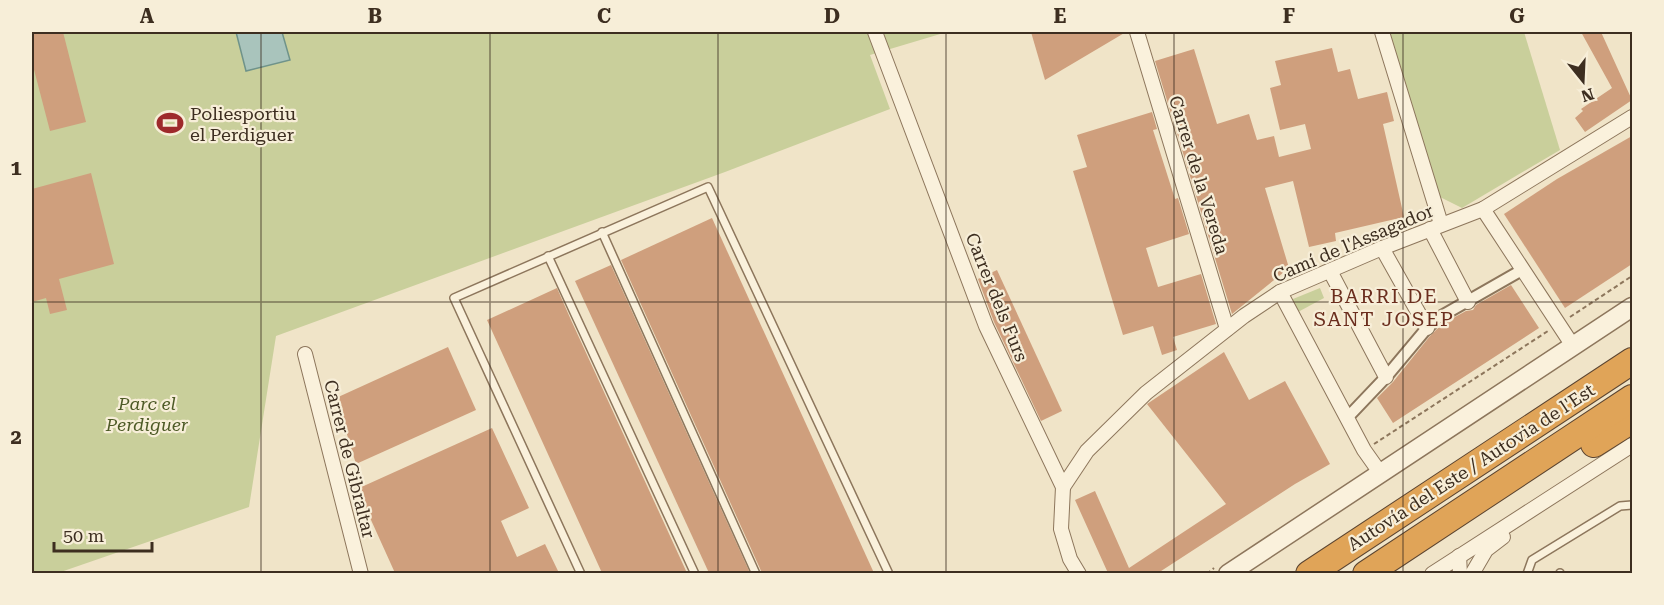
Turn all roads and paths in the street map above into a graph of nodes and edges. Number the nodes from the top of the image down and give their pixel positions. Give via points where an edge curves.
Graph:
1 (875, 32) edge
2 (1137, 32) edge
3 (1382, 32) edge
4 (1632, 117) edge
5 (1483, 209) junction
6 (1435, 227) junction
7 (602, 232) junction
8 (1382, 248) junction
9 (548, 256) junction
10 (1522, 270) junction
11 (1330, 271) junction
12 (1632, 276) edge
13 (1280, 292) junction
14 (1468, 302) junction
15 (1632, 307) edge
16 (1558, 325) junction
17 (1427, 328) junction
18 (1227, 329) junction
19 (1573, 346) junction
20 (305, 354) dead end
21 (1632, 361) edge
22 (1386, 377) junction
23 (1632, 398) edge
24 (1347, 418) junction
25 (1632, 420) edge
26 (1632, 445) edge
27 (1364, 450) junction
28 (1381, 474) junction
29 (1570, 485) junction
30 (1063, 487) junction
31 (1632, 505) edge
32 (1459, 556) junction
33 (1222, 570) edge
34 (361, 573) edge
35 (581, 573) edge
36 (695, 573) edge
37 (756, 573) edge
38 (889, 573) edge
39 (1079, 573) edge
40 (1207, 573) edge
41 (1309, 573) edge
42 (1366, 573) edge
43 (1391, 573) edge
44 (1432, 573) edge
45 (1460, 573) edge
46 (1472, 573) edge
47 (1527, 573) edge

1 - 30 street, Carrer dels Furs via 986,326
2 - 18 street, Carrer de la Vereda
3 - 6 street
4 - 5 street, Camí de l'Assagador
5 - 6 street, Camí de l'Assagador
5 - 10 street
6 - 8 street, Camí de l'Assagador
6 - 14 street
7 - 9 lane
7 - 37 lane
7 - 38 lane via 708,187
8 - 11 street, Camí de l'Assagador
8 - 17 street
9 - 35 lane via 454,298
9 - 36 lane
10 - 14 street
10 - 16 street
11 - 13 street, Camí de l'Assagador
11 - 22 street
12 - 16 path
13 - 18 street, Camí de l'Assagador
13 - 24 street
14 - 17 street
15 - 19 street
16 - 19 street
16 - 27 path
17 - 22 street
18 - 30 street, Camí de l'Assagador via 1146,393 1087,451
19 - 28 street
20 - 34 street, Carrer de Gibraltar
21 - 41 highway, Autovía del Este / Autovia de l'Est
22 - 24 street
23 - 42 highway, Autovía del Este / Autovia de l'Est
24 - 27 street
25 - 43 highway
26 - 29 street
27 - 28 street
28 - 33 street
29 - 32 street
29 - 46 street via 1486,550
30 - 39 street, Carrer dels Furs via 1062,529 1070,559
31 - 47 lane via 1620,506 1532,560
32 - 44 street
32 - 45 street
33 - 40 path

